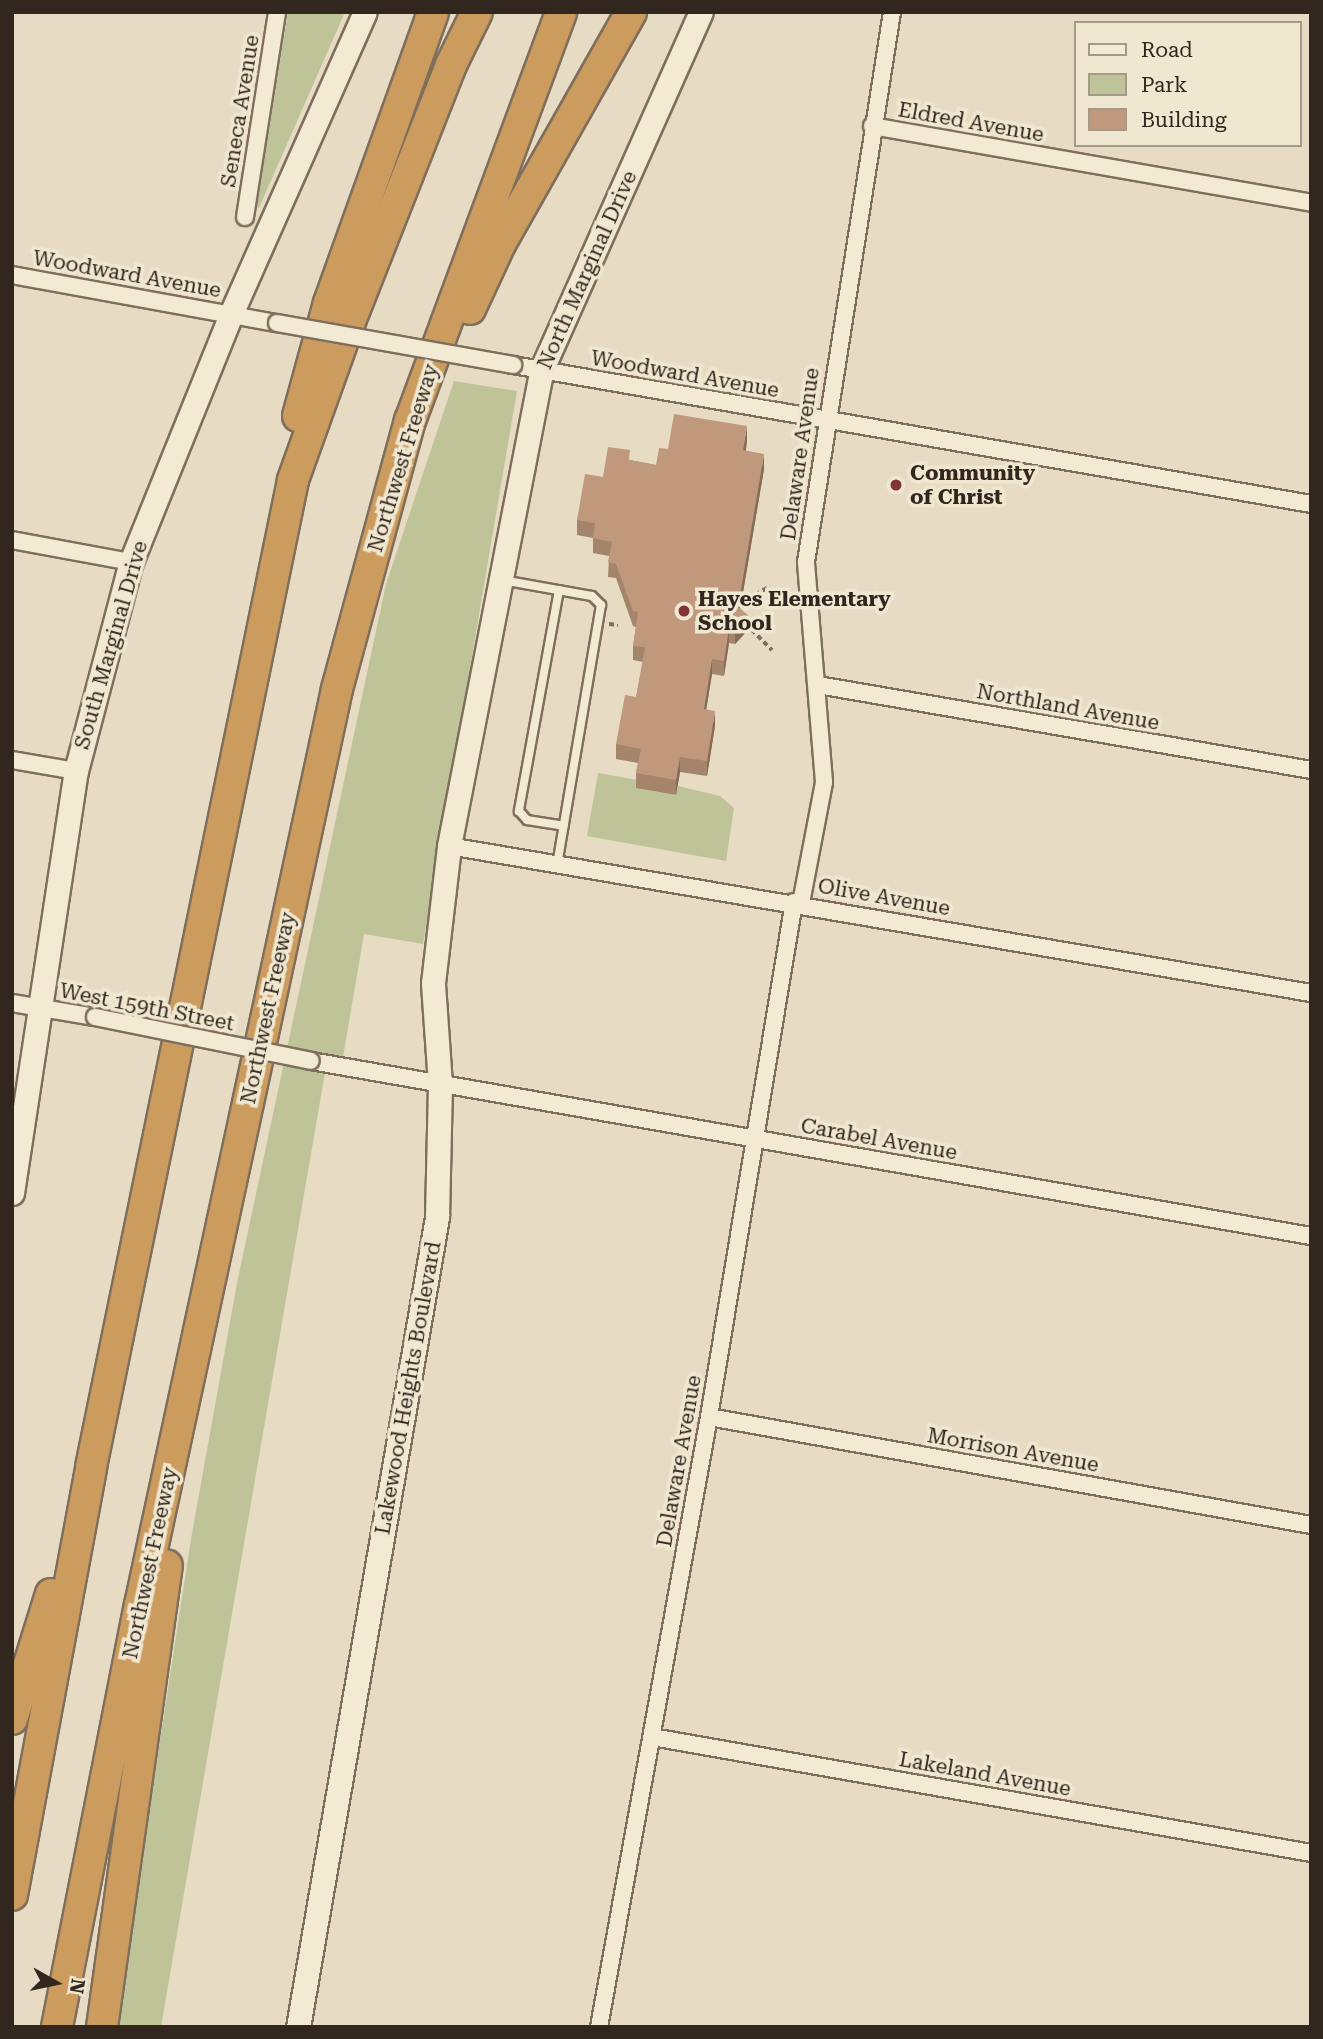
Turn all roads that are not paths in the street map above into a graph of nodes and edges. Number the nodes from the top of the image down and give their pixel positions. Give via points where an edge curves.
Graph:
1 (277, 12) edge
2 (365, 12) edge
3 (433, 12) edge
4 (477, 12) edge
5 (561, 12) edge
6 (631, 12) edge
7 (701, 12) edge
8 (892, 12) edge
9 (872, 125) junction
10 (1311, 203) edge
11 (245, 217) dead end
12 (12, 275) edge
13 (230, 314) junction
14 (541, 370) junction
15 (825, 419) junction
16 (293, 480) junction
17 (1311, 504) edge
18 (12, 540) edge
19 (131, 562) junction
20 (500, 580) junction
21 (559, 590) junction
22 (818, 685) junction
23 (337, 689) junction
24 (468, 744) joint
25 (12, 760) edge
26 (1311, 770) edge
27 (76, 771) junction
28 (564, 826) junction
29 (449, 846) junction
30 (557, 864) junction
31 (798, 903) junction
32 (1311, 993) edge
33 (12, 1003) edge
34 (42, 1008) junction
35 (440, 1084) junction
36 (753, 1139) junction
37 (12, 1193) edge
38 (1311, 1236) edge
39 (201, 1319) junction
40 (709, 1417) junction
41 (91, 1467) junction
42 (1311, 1525) edge
43 (12, 1719) edge
44 (652, 1737) junction
45 (1311, 1853) edge
46 (12, 1895) edge
47 (57, 2027) edge
48 (102, 2027) edge
49 (298, 2027) edge
50 (599, 2027) edge

1 - 11 street, Seneca Avenue
2 - 13 main road, South Marginal Drive
3 - 16 highway via 329,303 298,410
4 - 16 highway via 451,65
5 - 23 highway, Northwest Freeway via 410,421
6 - 23 highway via 500,244 431,397
7 - 14 main road, North Marginal Drive
8 - 9 street, Delaware Avenue
9 - 10 street, Eldred Avenue
9 - 15 street, Delaware Avenue
12 - 13 street, Woodward Avenue
13 - 14 street, Woodward Avenue, bridge
13 - 19 main road, South Marginal Drive
14 - 15 street, Woodward Avenue
14 - 20 main road, North Marginal Drive
15 - 17 street, Woodward Avenue
15 - 22 street, Delaware Avenue via 806,562
16 - 41 highway
18 - 19 street
19 - 27 main road, South Marginal Drive
20 - 21 lane
20 - 24 main road, North Marginal Drive
21 - 28 lane via 599,598 602,614
21 - 28 lane via 519,811 527,820
22 - 26 street, Northland Avenue
22 - 31 street, Delaware Avenue via 824,782
23 - 39 highway, Northwest Freeway
24 - 29 main road, Lakewood Heights Boulevard
25 - 27 street
27 - 34 main road, South Marginal Drive
28 - 30 lane
29 - 30 street, Olive Avenue
29 - 35 main road, Lakewood Heights Boulevard via 433,984
30 - 31 street, Olive Avenue
31 - 32 street, Olive Avenue
31 - 36 street, Delaware Avenue
33 - 34 street, West 159th Street
34 - 35 street, West 159th Street, bridge
34 - 37 main road, South Marginal Drive
35 - 36 street, Carabel Avenue
35 - 49 main road, Lakewood Heights Boulevard via 437,1217
36 - 38 street, Carabel Avenue
36 - 40 street, Delaware Avenue
39 - 47 highway, Northwest Freeway
39 - 48 highway
40 - 42 street, Morrison Avenue
40 - 44 street, Delaware Avenue
41 - 43 highway
41 - 46 highway
44 - 45 street, Lakeland Avenue
44 - 50 street, Delaware Avenue

